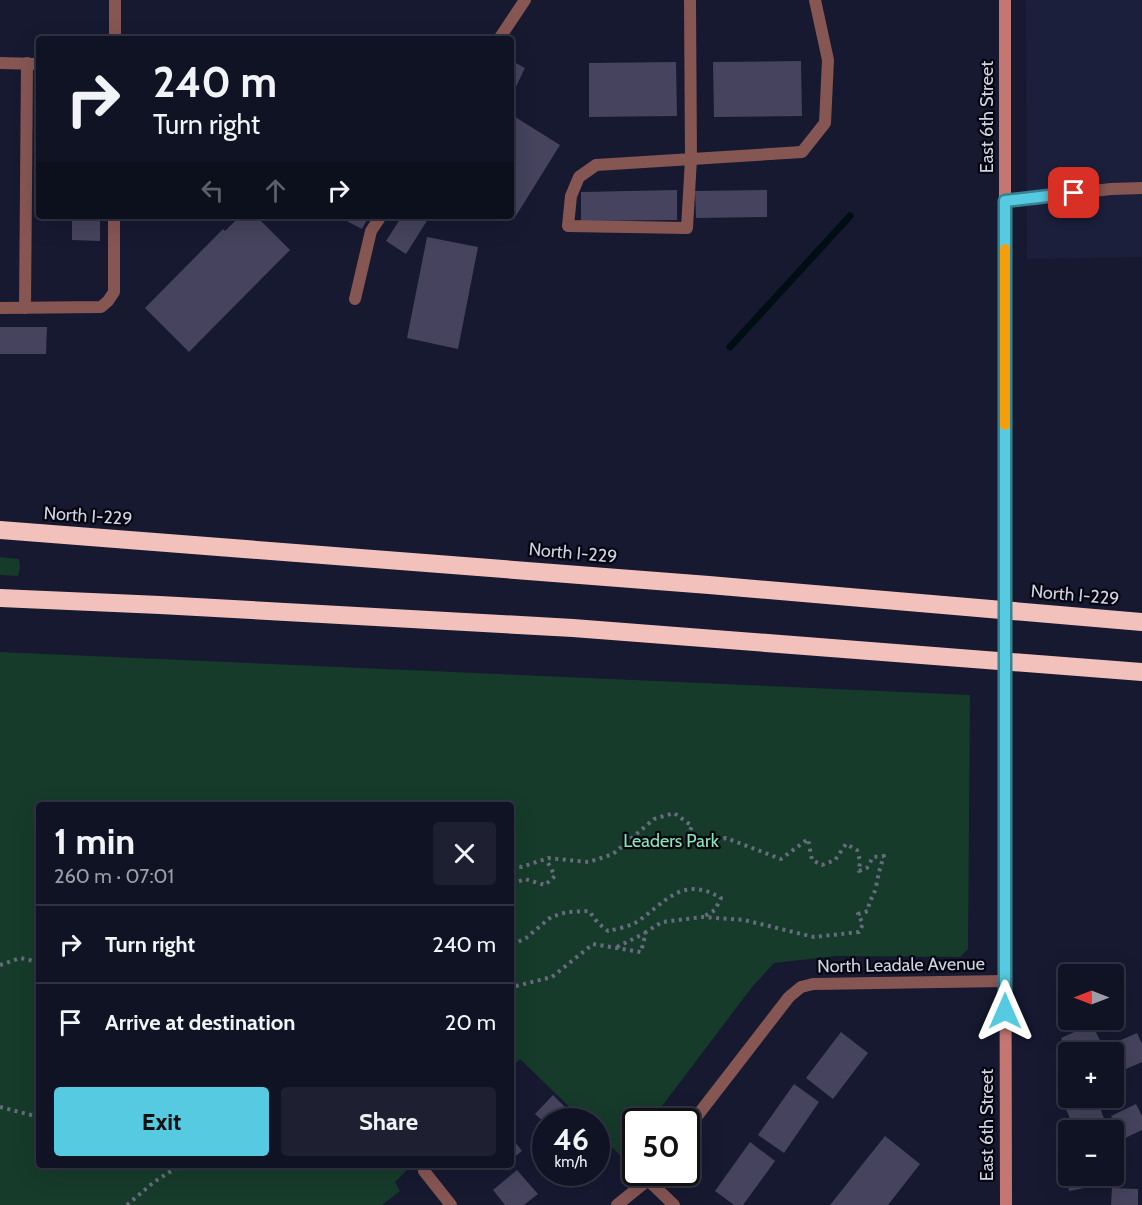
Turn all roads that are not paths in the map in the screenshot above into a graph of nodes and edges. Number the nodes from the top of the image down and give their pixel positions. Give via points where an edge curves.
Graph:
1 (115, 0) edge
2 (525, 0) edge
3 (690, 0) edge
4 (815, 0) edge
5 (1005, 0) edge
6 (115, 36) edge
7 (501, 36) edge
8 (0, 63) edge
9 (33, 64) edge
10 (691, 159) junction
11 (1142, 188) edge
12 (1005, 201) junction
13 (114, 219) edge
14 (379, 219) edge
15 (355, 300) dead end
16 (0, 308) edge
17 (25, 308) junction
18 (0, 530) edge
19 (0, 598) edge
20 (1142, 622) edge
21 (1142, 672) edge
22 (1005, 981) junction
23 (700, 1113) edge
24 (424, 1172) dead end
25 (640, 1186) edge
26 (658, 1186) edge
27 (451, 1205) edge
28 (617, 1205) edge
29 (674, 1205) edge
30 (1005, 1205) edge

1 - 6 street
2 - 7 street
3 - 10 street
4 - 10 street via 828,60 825,123 802,152
5 - 12 main road, East 6th Street
8 - 9 street
9 - 17 street
10 - 10 street via 687,228 568,226 571,196 579,177 596,165
11 - 12 street
12 - 22 main road, East 6th Street, bridge
13 - 17 street via 114,292 108,301 101,307
14 - 15 street via 371,231
16 - 17 street
18 - 20 highway, North I-229
19 - 21 highway via 573,628
22 - 23 street, North Leadale Avenue via 801,987 789,997
22 - 30 main road, East 6th Street
24 - 27 street
25 - 28 street
26 - 29 street

